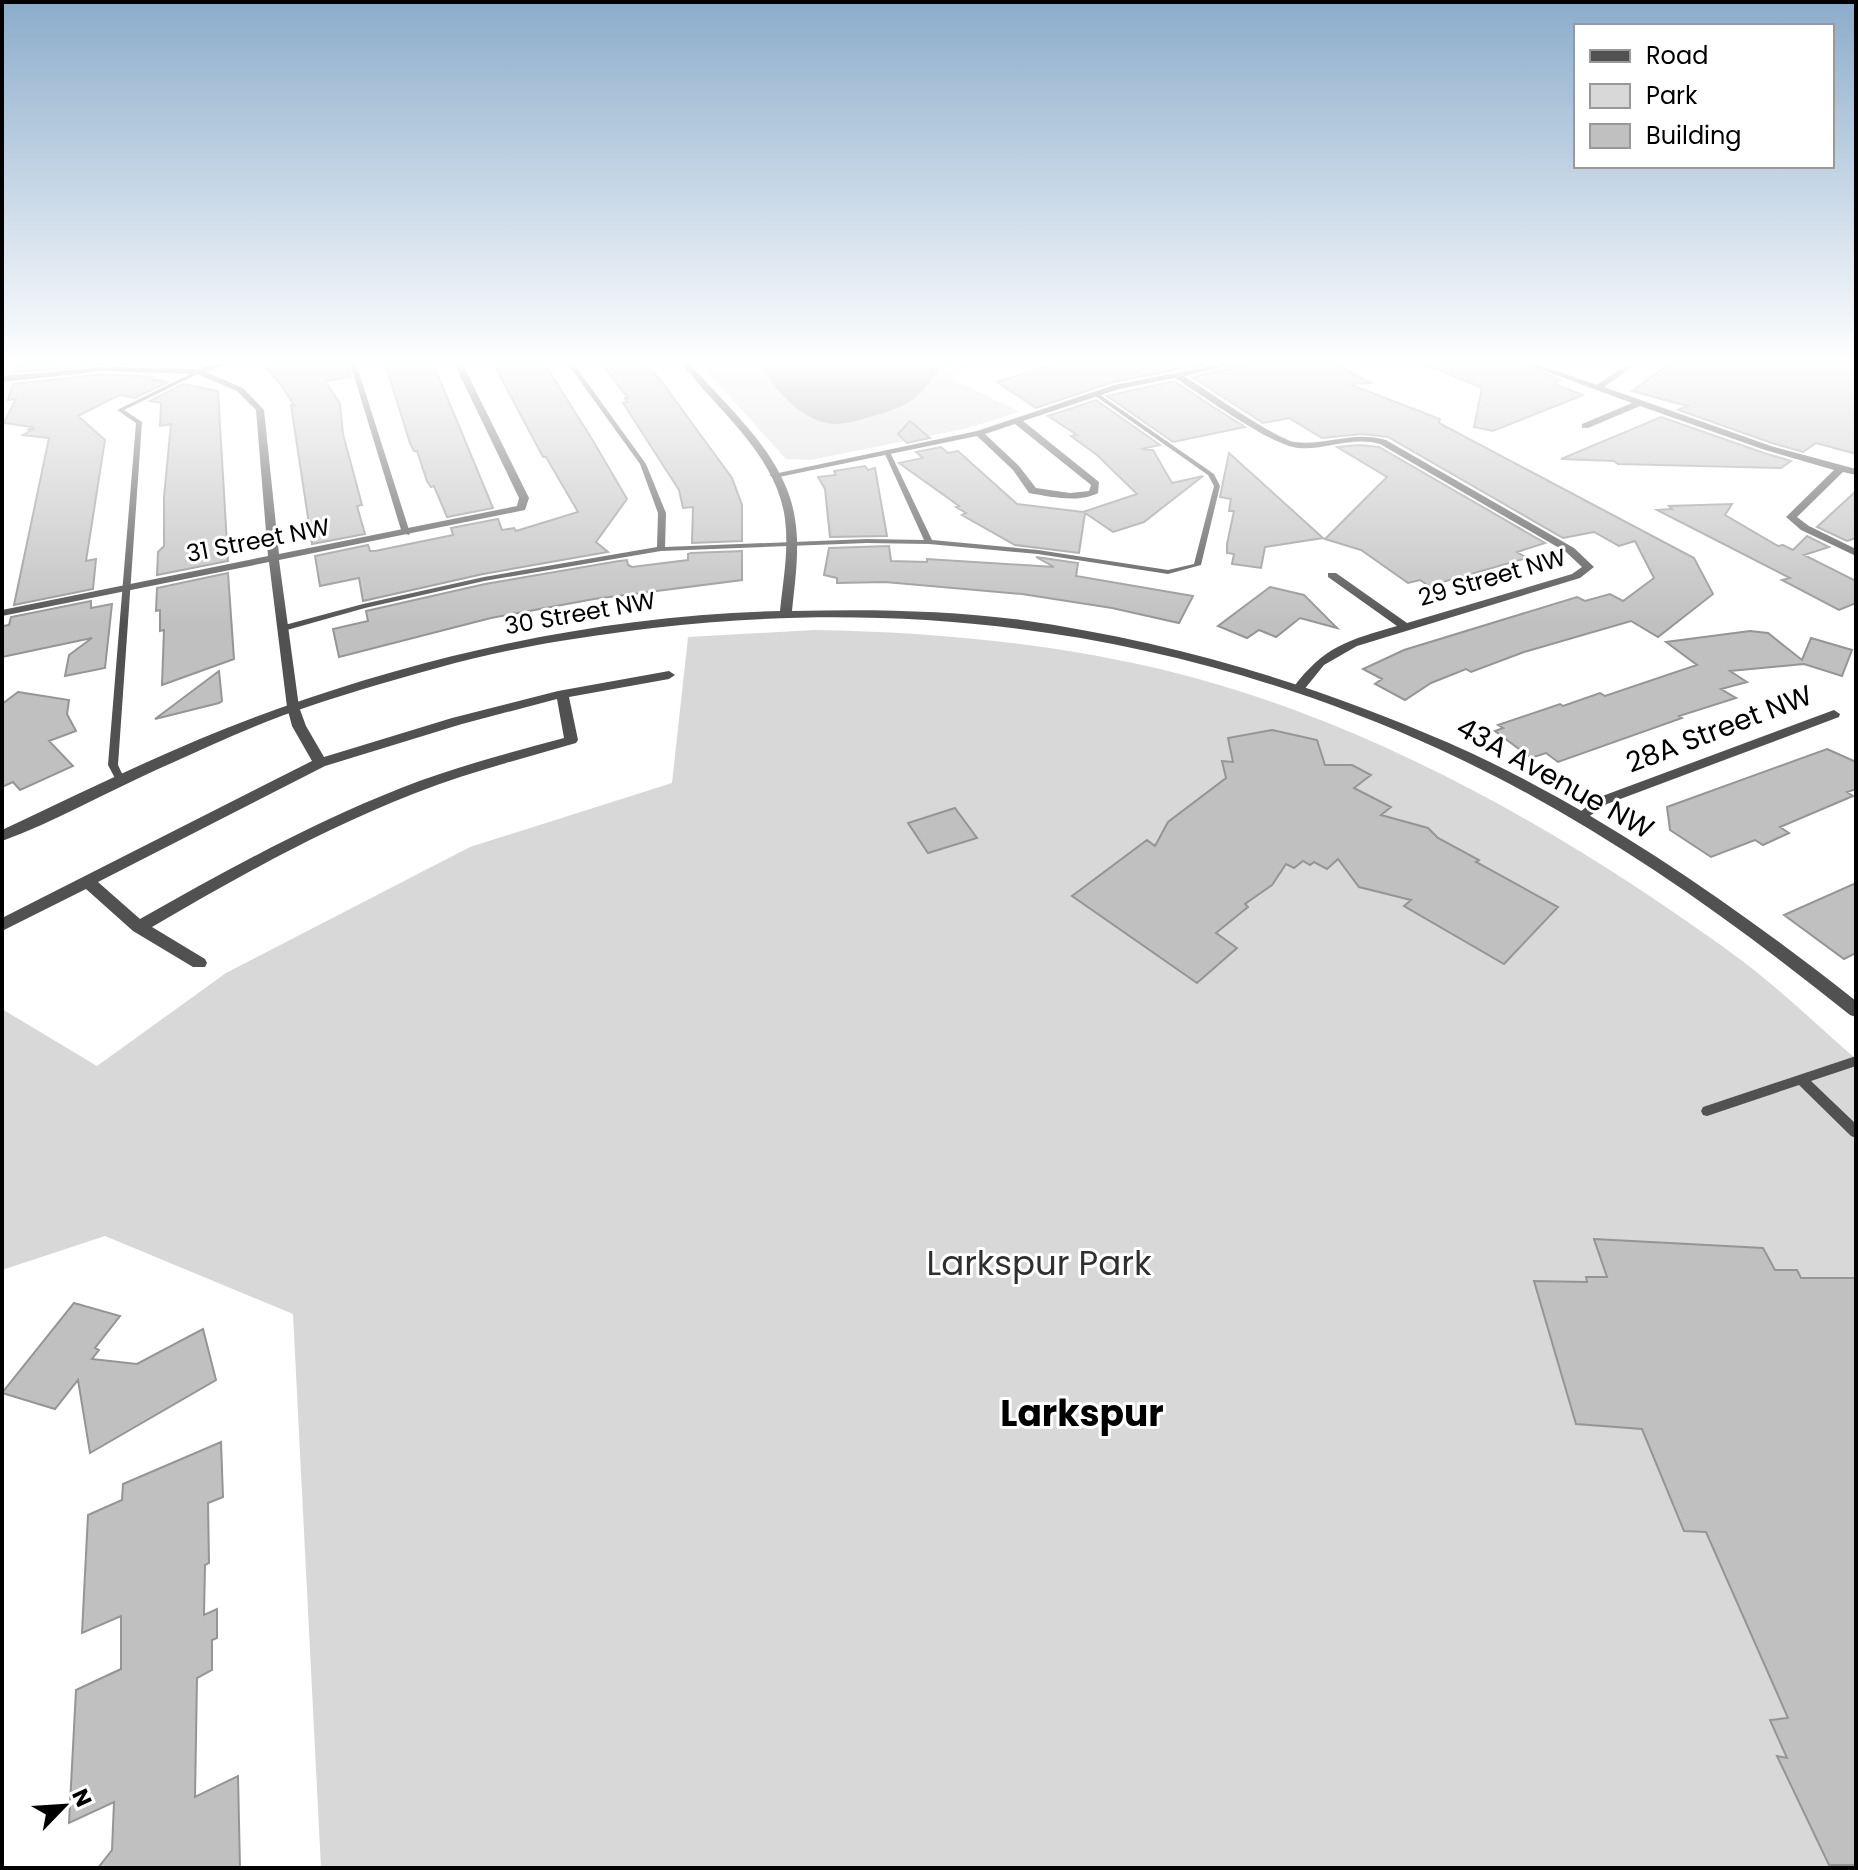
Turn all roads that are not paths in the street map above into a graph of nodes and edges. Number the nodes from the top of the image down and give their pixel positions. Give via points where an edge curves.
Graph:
1 (137, 450) edge
2 (264, 450) edge
3 (380, 450) edge
4 (501, 450) edge
5 (633, 450) edge
6 (757, 450) edge
7 (895, 450) edge
8 (997, 450) edge
9 (1054, 450) edge
10 (1177, 450) edge
11 (1397, 450) edge
12 (1775, 450) edge
13 (887, 452) junction
14 (1841, 469) junction
15 (1856, 472) edge
16 (774, 475) junction
17 (406, 533) junction
18 (929, 542) junction
19 (791, 543) junction
20 (661, 549) junction
21 (1856, 553) edge
22 (274, 560) junction
23 (1332, 575) dead end
24 (125, 589) junction
25 (786, 611) junction
26 (2, 613) edge
27 (1404, 626) junction
28 (284, 628) junction
29 (1196, 657) joint
30 (669, 675) dead end
31 (1299, 688) junction
32 (562, 694) junction
33 (293, 707) junction
34 (1834, 714) dead end
35 (320, 763) junction
36 (120, 780) junction
37 (1581, 817) junction
38 (2, 836) edge
39 (88, 882) junction
40 (2, 925) edge
41 (139, 927) junction
42 (199, 963) dead end
43 (1856, 1010) edge
44 (1856, 1061) edge
45 (1801, 1080) junction
46 (1707, 1111) dead end
47 (1849, 1119) edge
48 (1856, 1132) edge

1 - 24 lane
2 - 22 street
3 - 17 lane
4 - 17 street, 31 Street NW via 524,498 521,508
5 - 20 lane via 662,513
6 - 16 street
7 - 13 street
8 - 9 street via 1033,491 1093,493 1096,484
10 - 18 lane via 1211,474 1217,486 1197,565 1168,572
11 - 27 street, 29 Street NW via 1570,550 1589,567 1576,576
12 - 14 street
13 - 16 street
13 - 18 lane
14 - 15 street
14 - 21 street via 1792,514 1797,523
16 - 19 street via 788,508
17 - 22 street, 31 Street NW
18 - 19 lane
19 - 20 lane
19 - 25 street
20 - 28 lane via 484,579
22 - 24 street, 31 Street NW
22 - 28 street
23 - 27 street, 29 Street NW
24 - 26 street, 31 Street NW
24 - 36 lane via 113,765
25 - 29 street, 30 Street NW via 983,619 1079,632
25 - 33 street, 30 Street NW via 659,621 524,643
27 - 31 street, 29 Street NW via 1336,651
28 - 33 street
29 - 31 street, 43A Avenue NW
30 - 32 street
31 - 37 street, 43A Avenue NW via 1442,745
32 - 35 street
32 - 41 street via 571,740 404,792 214,884
33 - 35 street
33 - 36 street, 30 Street NW
34 - 37 street, 28A Street NW via 1602,801
35 - 39 street
36 - 38 street, 30 Street NW
37 - 43 street, 43A Avenue NW via 1692,887
39 - 40 street
39 - 41 street
41 - 42 street
44 - 45 lane
45 - 46 lane
45 - 47 lane
47 - 48 lane

